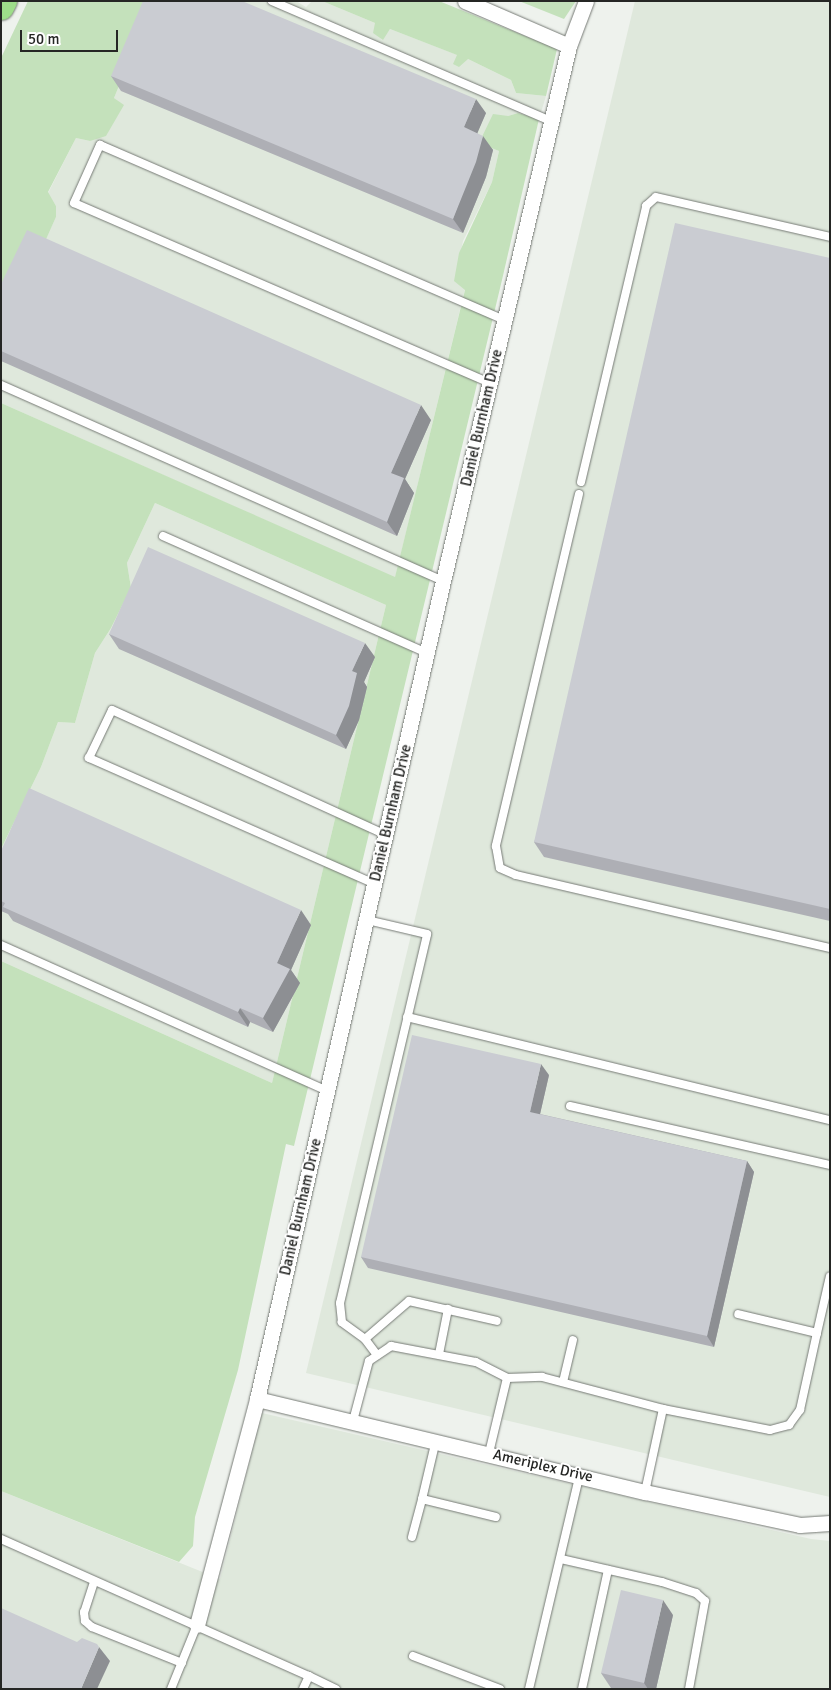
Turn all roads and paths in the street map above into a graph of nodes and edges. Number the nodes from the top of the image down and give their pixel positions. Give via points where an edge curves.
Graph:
1 (4, 1) edge
2 (272, 1) edge
3 (465, 1) edge
4 (586, 1) edge
5 (1, 7) edge
6 (570, 46) junction
7 (553, 122) junction
8 (830, 237) edge
9 (505, 320) junction
10 (490, 383) junction
11 (1, 385) edge
12 (581, 482) dead end
13 (579, 494) dead end
14 (163, 536) dead end
15 (443, 581) junction
16 (427, 653) junction
17 (386, 835) junction
18 (375, 884) junction
19 (367, 920) junction
20 (1, 945) edge
21 (830, 948) edge
22 (407, 1017) junction
23 (327, 1091) junction
24 (570, 1106) dead end
25 (830, 1120) edge
26 (830, 1165) edge
27 (830, 1276) edge
28 (448, 1309) junction
29 (738, 1314) dead end
30 (496, 1321) dead end
31 (817, 1333) junction
32 (365, 1339) junction
33 (573, 1340) dead end
34 (439, 1354) junction
35 (377, 1356) junction
36 (507, 1378) junction
37 (563, 1382) junction
38 (257, 1399) junction
39 (663, 1409) junction
40 (353, 1421) junction
41 (436, 1440) junction
42 (489, 1453) junction
43 (580, 1474) junction
44 (645, 1492) junction
45 (422, 1499) junction
46 (496, 1518) dead end
47 (830, 1523) edge
48 (412, 1538) dead end
49 (1, 1540) edge
50 (561, 1559) junction
51 (608, 1570) junction
52 (94, 1582) junction
53 (198, 1625) junction
54 (413, 1656) dead end
55 (182, 1663) junction
56 (309, 1676) junction
57 (171, 1689) edge
58 (303, 1689) edge
59 (336, 1689) edge
60 (500, 1689) edge
61 (529, 1689) edge
62 (582, 1689) edge
63 (689, 1689) edge

1 - 5 highway
2 - 7 lane
3 - 6 street
4 - 6 street, Daniel Burnham Drive
6 - 7 street, Daniel Burnham Drive
7 - 9 street, Daniel Burnham Drive
8 - 12 lane via 656,197 646,206
9 - 10 street, Daniel Burnham Drive
9 - 10 lane via 100,145 74,203
10 - 15 street, Daniel Burnham Drive
11 - 15 lane
13 - 21 lane via 496,846 500,868 516,875
14 - 16 lane
15 - 16 street, Daniel Burnham Drive
16 - 17 street, Daniel Burnham Drive
17 - 18 street, Daniel Burnham Drive
17 - 18 lane via 112,710 89,758
18 - 19 street, Daniel Burnham Drive
19 - 22 lane via 426,934
19 - 23 street, Daniel Burnham Drive
20 - 23 lane
22 - 25 lane
22 - 32 lane via 340,1303 342,1322
23 - 38 street, Daniel Burnham Drive
24 - 26 lane
27 - 31 lane
28 - 30 lane
28 - 32 lane via 409,1302
28 - 34 lane
29 - 31 lane
31 - 39 lane via 800,1410 789,1425 770,1430
32 - 35 lane
33 - 37 lane
34 - 35 lane via 391,1346
34 - 36 lane via 476,1362
35 - 40 lane via 369,1361
36 - 37 lane via 542,1376
36 - 42 lane
37 - 39 lane
38 - 40 street, Ameriplex Drive
38 - 53 street, Daniel Burnham Drive
39 - 44 lane
40 - 41 street, Ameriplex Drive
41 - 42 street, Ameriplex Drive
41 - 45 lane
42 - 43 street, Ameriplex Drive
43 - 44 street, Ameriplex Drive
43 - 50 lane
44 - 47 street, Ameriplex Drive via 800,1525
45 - 46 lane
45 - 48 lane
49 - 52 lane
50 - 51 lane
50 - 61 lane
51 - 62 lane
51 - 63 lane via 696,1593 705,1602
52 - 53 lane
52 - 55 lane via 84,1612 85,1621 92,1627
53 - 55 lane
53 - 56 lane
54 - 60 lane
55 - 57 lane
56 - 58 lane
56 - 59 lane

